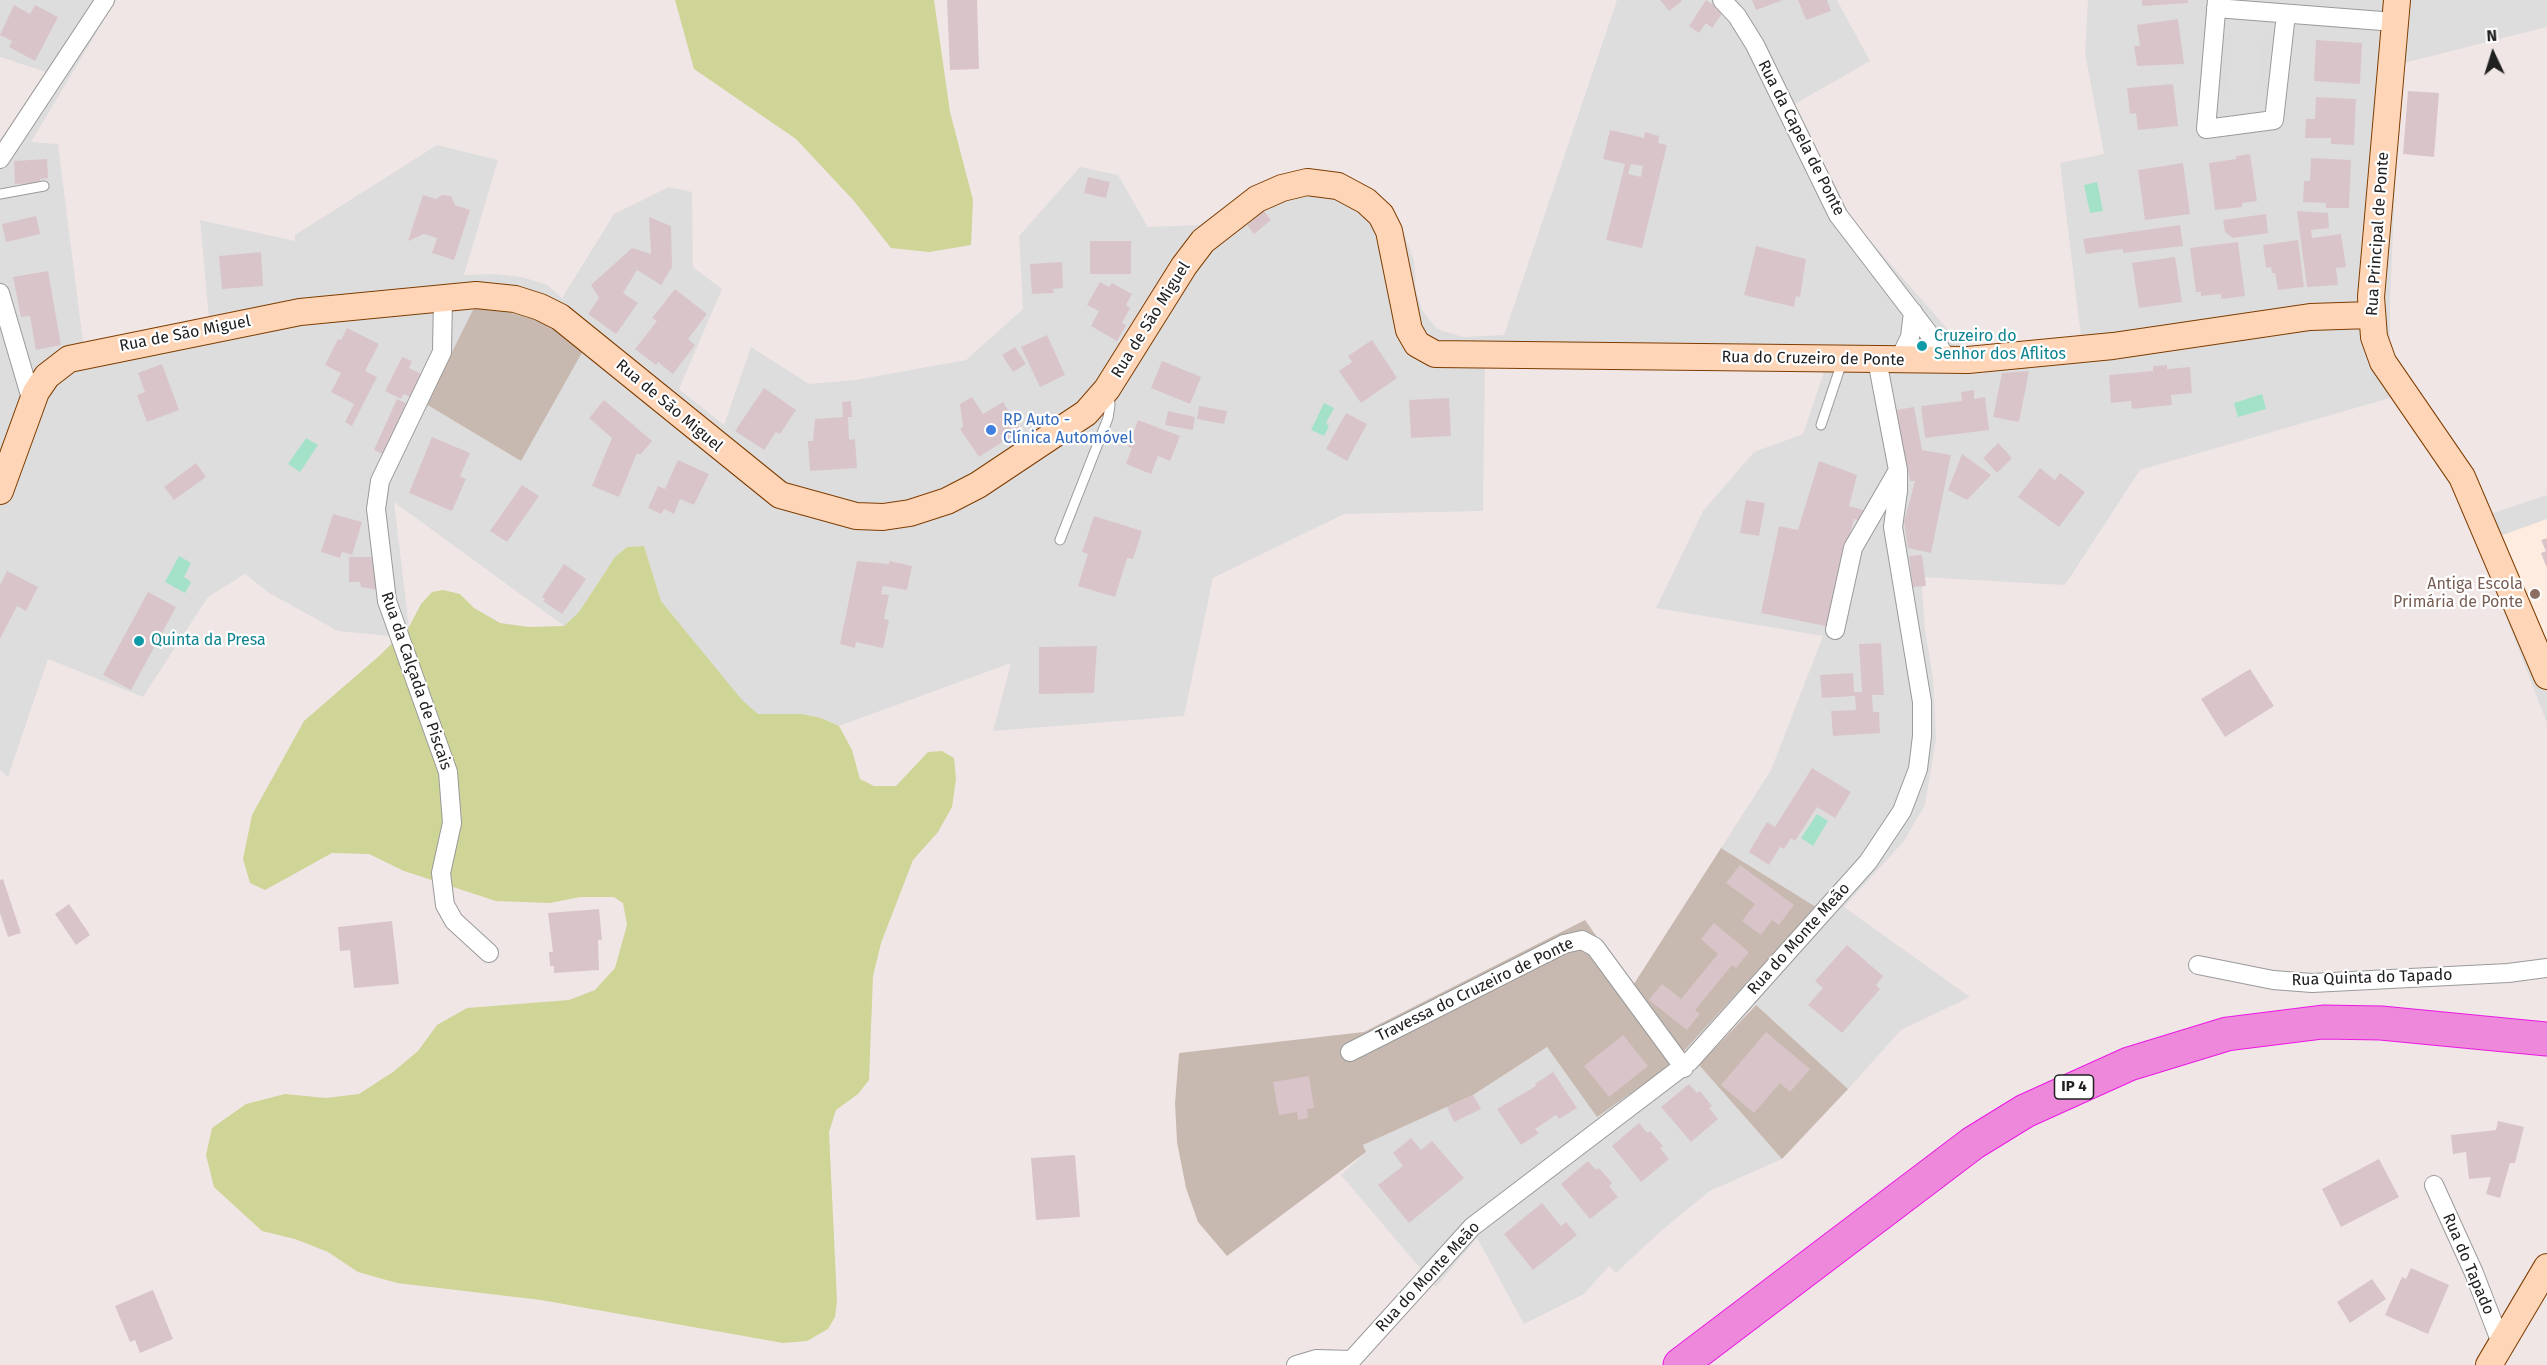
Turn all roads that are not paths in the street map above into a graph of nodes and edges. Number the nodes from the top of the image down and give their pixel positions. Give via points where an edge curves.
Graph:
1 (105, 0) edge
2 (1729, 3) edge
3 (2217, 4) edge
4 (2396, 11) edge
5 (2286, 14) junction
6 (0, 159) edge
7 (1291, 185) joint
8 (44, 186) dead end
9 (0, 194) edge
10 (0, 293) edge
11 (442, 297) junction
12 (1913, 312) junction
13 (2371, 315) junction
14 (1842, 359) junction
15 (1888, 360) junction
16 (1949, 360) junction
17 (1107, 389) junction
18 (32, 402) junction
19 (1821, 425) dead end
20 (1898, 470) junction
21 (0, 492) edge
22 (1060, 540) dead end
23 (1835, 630) dead end
24 (2545, 666) edge
25 (489, 953) dead end
26 (2198, 965) dead end
27 (2547, 968) edge
28 (2547, 1039) edge
29 (1350, 1052) dead end
30 (2547, 1058) edge
31 (1684, 1068) junction
32 (2434, 1185) dead end
33 (2547, 1267) edge
34 (2495, 1354) edge
35 (1349, 1363) edge
36 (1296, 1365) edge
37 (1680, 1365) edge
38 (1714, 1365) edge

1 - 6 street
2 - 12 street, Rua da Capela de Ponte via 1755,45 1838,215
3 - 5 street
3 - 5 street via 2206,129 2274,120
4 - 5 street
4 - 13 street, Rua Principal de Ponte
7 - 14 street, Rua do Cruzeiro de Ponte via 1338,186 1375,208 1386,223 1409,330 1417,344 1428,352
7 - 17 street, Rua de São Miguel via 1253,202 1199,246
8 - 9 lane
10 - 18 street
11 - 17 street, Rua de São Miguel via 497,297 546,310 576,329 772,491 800,503 856,516 910,513 963,494 1080,418
11 - 18 street, Rua de São Miguel via 300,312 85,354 54,369
11 - 25 street, Rua da Calçada de Piscais via 441,357 380,481 375,505 387,601 448,772 452,823 441,873 445,905 454,921
12 - 15 street via 1910,337
12 - 16 street, Rua da Capela de Ponte
13 - 16 street, Rua do Cruzeiro de Ponte via 2310,317 2106,347
13 - 24 street, Rua Principal de Ponte via 2380,357 2447,452 2468,489
14 - 15 street, Rua do Cruzeiro de Ponte
14 - 19 lane
15 - 16 street, Rua do Cruzeiro de Ponte
15 - 20 street, Rua do Monte Meão
17 - 22 lane via 1108,418
18 - 21 street, Rua de São Miguel
20 - 23 street via 1853,548
20 - 31 street, Rua do Monte Meão via 1893,527 1923,712 1912,790 1875,854
26 - 27 street, Rua Quinta do Tapado via 2273,980 2312,983
28 - 37 highway, IP 4 via 2381,1023 2323,1022 2227,1034 2129,1064 2025,1111 1973,1143
29 - 31 street, Travessa do Cruzeiro de Ponte via 1564,944 1582,940 1595,947
30 - 38 highway, IP 4 via 2405,1042 2315,1042 2221,1058 2127,1086 2065,1113 1966,1170
31 - 35 street, Rua do Monte Meão via 1472,1227
32 - 34 street, Rua do Tapado via 2474,1273
33 - 34 street
35 - 36 street via 1316,1359

